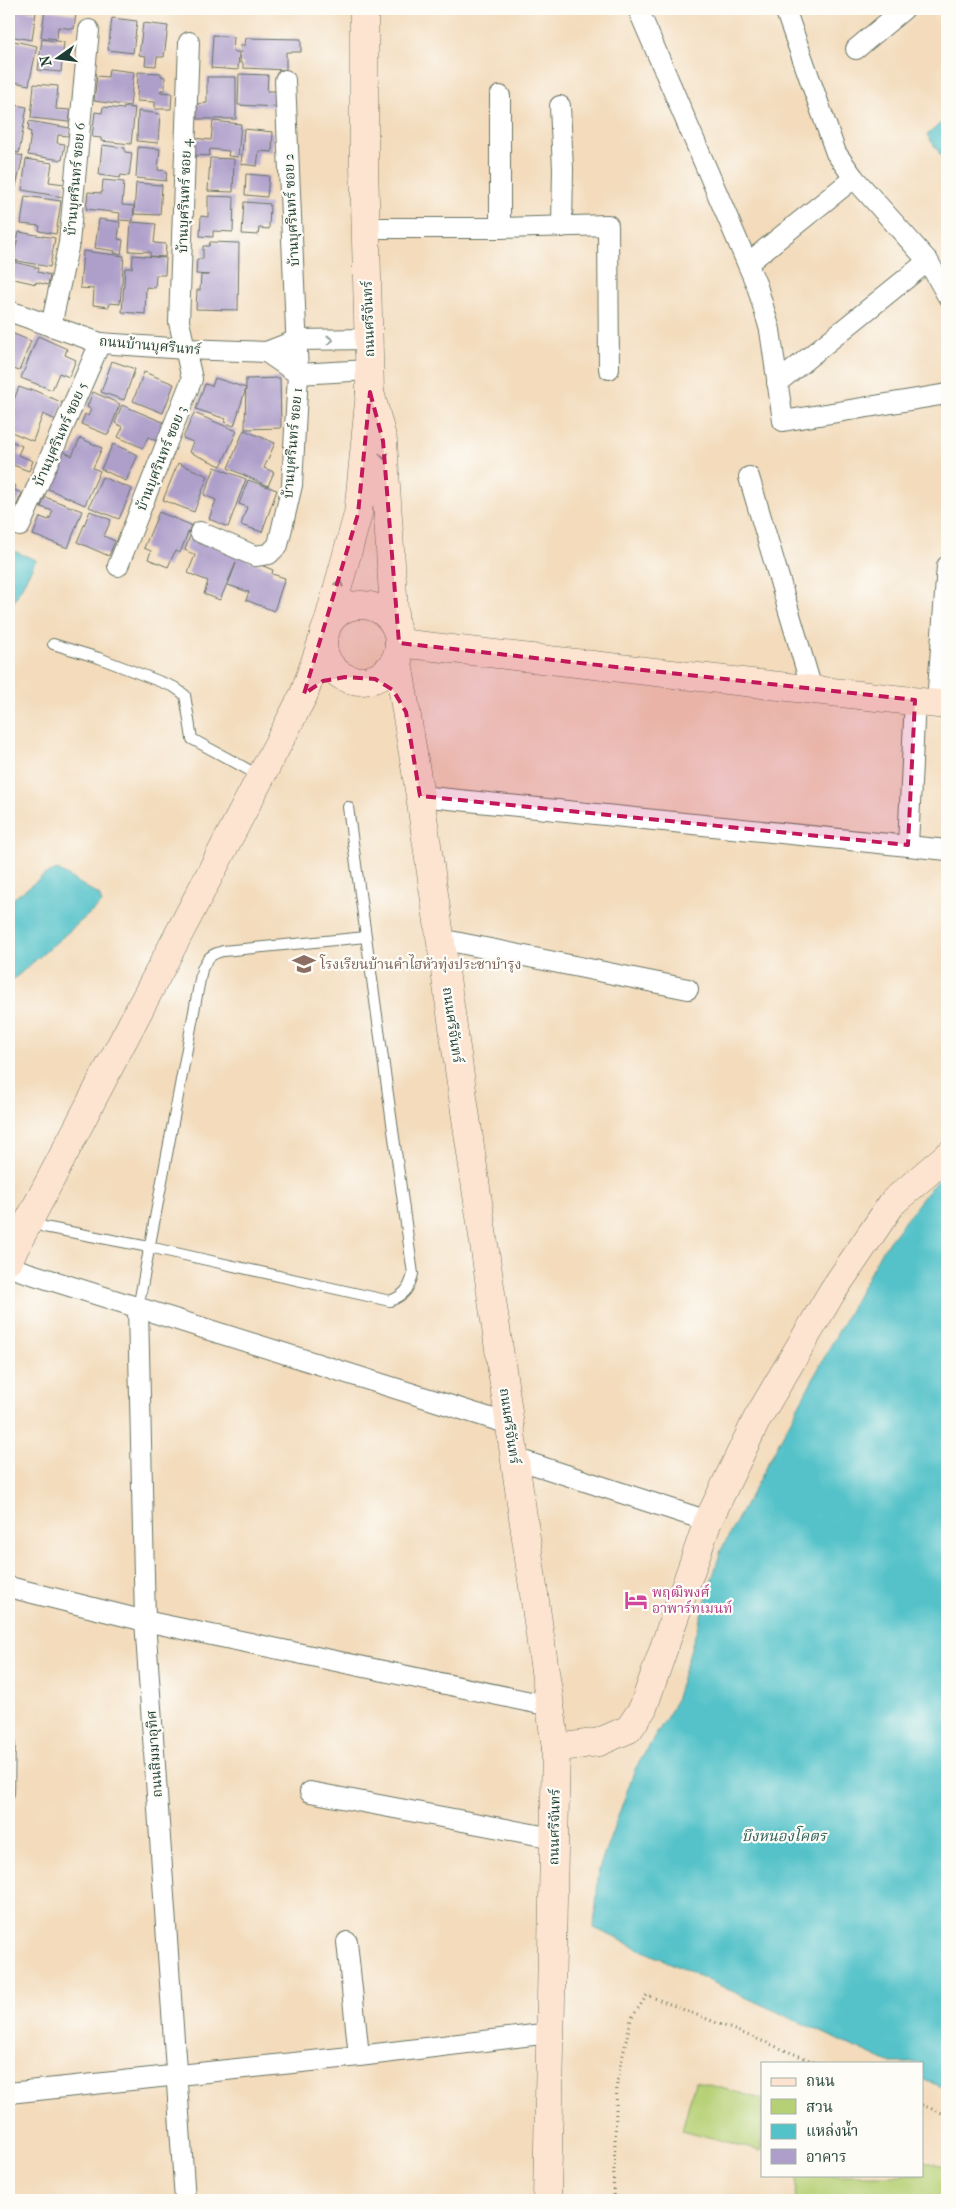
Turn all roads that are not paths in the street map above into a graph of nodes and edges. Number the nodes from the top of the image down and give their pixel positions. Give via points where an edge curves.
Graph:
1 (364, 9) edge
2 (638, 9) edge
3 (785, 9) edge
4 (904, 9) edge
5 (89, 30) dead end
6 (189, 42) dead end
7 (856, 48) dead end
8 (285, 80) dead end
9 (500, 96) dead end
10 (560, 106) dead end
11 (854, 178) junction
12 (562, 227) junction
13 (365, 228) junction
14 (500, 228) junction
15 (928, 261) junction
16 (748, 263) junction
17 (947, 296) edge
18 (9, 311) edge
19 (51, 326) junction
20 (368, 339) junction
21 (297, 340) junction
22 (100, 343) junction
23 (185, 349) junction
24 (266, 352) junction
25 (609, 369) dead end
26 (298, 374) junction
27 (369, 381) junction
28 (777, 383) junction
29 (947, 394) edge
30 (749, 477) dead end
31 (20, 526) dead end
32 (200, 532) dead end
33 (118, 566) dead end
34 (947, 566) edge
35 (326, 630) junction
36 (397, 642) junction
37 (53, 644) dead end
38 (345, 677) junction
39 (375, 679) junction
40 (812, 689) junction
41 (304, 694) junction
42 (933, 703) edge
43 (406, 712) junction
44 (261, 777) junction
45 (420, 796) junction
46 (348, 807) dead end
47 (908, 845) junction
48 (947, 850) edge
49 (366, 937) junction
50 (440, 939) junction
51 (688, 989) dead end
52 (947, 1156) edge
53 (20, 1225) edge
54 (149, 1247) junction
55 (9, 1259) edge
56 (9, 1266) edge
57 (138, 1308) junction
58 (509, 1424) junction
59 (514, 1458) junction
60 (708, 1521) junction
61 (9, 1587) edge
62 (145, 1621) junction
63 (550, 1706) junction
64 (10, 1731) edge
65 (556, 1748) junction
66 (310, 1792) dead end
67 (9, 1794) edge
68 (553, 1838) junction
69 (347, 1942) dead end
70 (550, 2033) junction
71 (359, 2056) junction
72 (176, 2075) junction
73 (9, 2093) edge
74 (185, 2200) edge
75 (547, 2200) edge

1 - 13 main road, ถนนศรีจันทร์
2 - 16 street
3 - 11 street via 836,152
4 - 7 street
5 - 19 street, บ้านบุศรินทร์ ซอย 6 via 69,243
6 - 23 street, บ้านบุศรินทร์ ซอย 4 via 179,322
8 - 21 street, บ้านบุศรินทร์ ซอย 2
9 - 14 street
10 - 12 street
11 - 15 street
11 - 16 street
12 - 14 street
12 - 25 street via 608,225
13 - 14 street
13 - 20 main road, ถนนศรีจันทร์
15 - 17 street
15 - 28 street
16 - 28 street via 765,310
18 - 19 street, ถนนบ้านบุศรินทร์
19 - 22 street, ถนนบ้านบุศรินทร์
21 -> 20 street
20 - 27 main road, ถนนศรีจันทร์
21 - 24 street
21 - 26 street, บ้านบุศรินทร์ ซอย 2
22 - 23 street, ถนนบ้านบุศรินทร์
22 - 31 street, บ้านบุศรินทร์ ซอย 5
23 - 24 street, ถนนบ้านบุศรินทร์
23 - 33 street, บ้านบุศรินทร์ ซอย 3 via 192,379
24 - 26 street
26 - 27 street
26 - 32 street, บ้านบุศรินทร์ ซอย 1 via 292,485 278,545 269,554 256,556
35 -> 27 main road via 358,514
27 -> 36 main road, ถนนศรีจันทร์ via 382,441
28 - 29 street via 783,421
30 - 40 street
34 - 42 street
35 - 36 main road via 342,611 366,605 383,612
35 - 38 main road via 324,641 329,662
35 - 41 main road
36 - 39 main road via 392,666
36 - 40 main road
36 - 43 main road, ถนนศรีจันทร์
37 - 44 lane via 174,687 184,695 192,739
38 - 39 main road via 365,681
38 - 41 main road via 323,681
39 - 43 main road via 393,690
40 - 42 main road
41 - 44 main road
42 - 47 street
43 - 45 main road, ถนนศรีจันทร์
44 - 53 main road
45 - 47 street
45 - 50 main road, ถนนศรีจันทร์
46 - 49 lane
47 - 48 street
49 - 54 lane via 223,951 206,959
49 - 54 lane via 413,1274 409,1288 403,1296 390,1301
50 - 51 street
50 - 58 main road, ถนนศรีจันทร์
52 - 60 main road via 892,1202 832,1292 757,1419
53 - 54 lane
53 - 55 main road
54 - 57 lane
56 - 57 street
57 - 58 street
57 - 62 street, ถนนสิมมาอุทิศ
58 - 59 main road, ถนนศรีจันทร์
59 - 60 street
59 - 63 main road, ถนนศรีจันทร์
60 - 65 main road via 643,1708 629,1730 598,1742
61 - 62 street
62 - 63 street
62 - 72 street, ถนนสิมมาอุทิศ
63 - 65 main road, ถนนศรีจันทร์
64 - 67 lane
65 - 68 main road, ถนนศรีจันทร์
66 - 68 street
68 - 70 main road, ถนนศรีจันทร์
69 - 71 street
70 - 71 street
70 - 75 main road, ถนนศรีจันทร์
71 - 72 street
72 - 73 street
72 - 74 street, ถนนสิมมาอุทิศ

